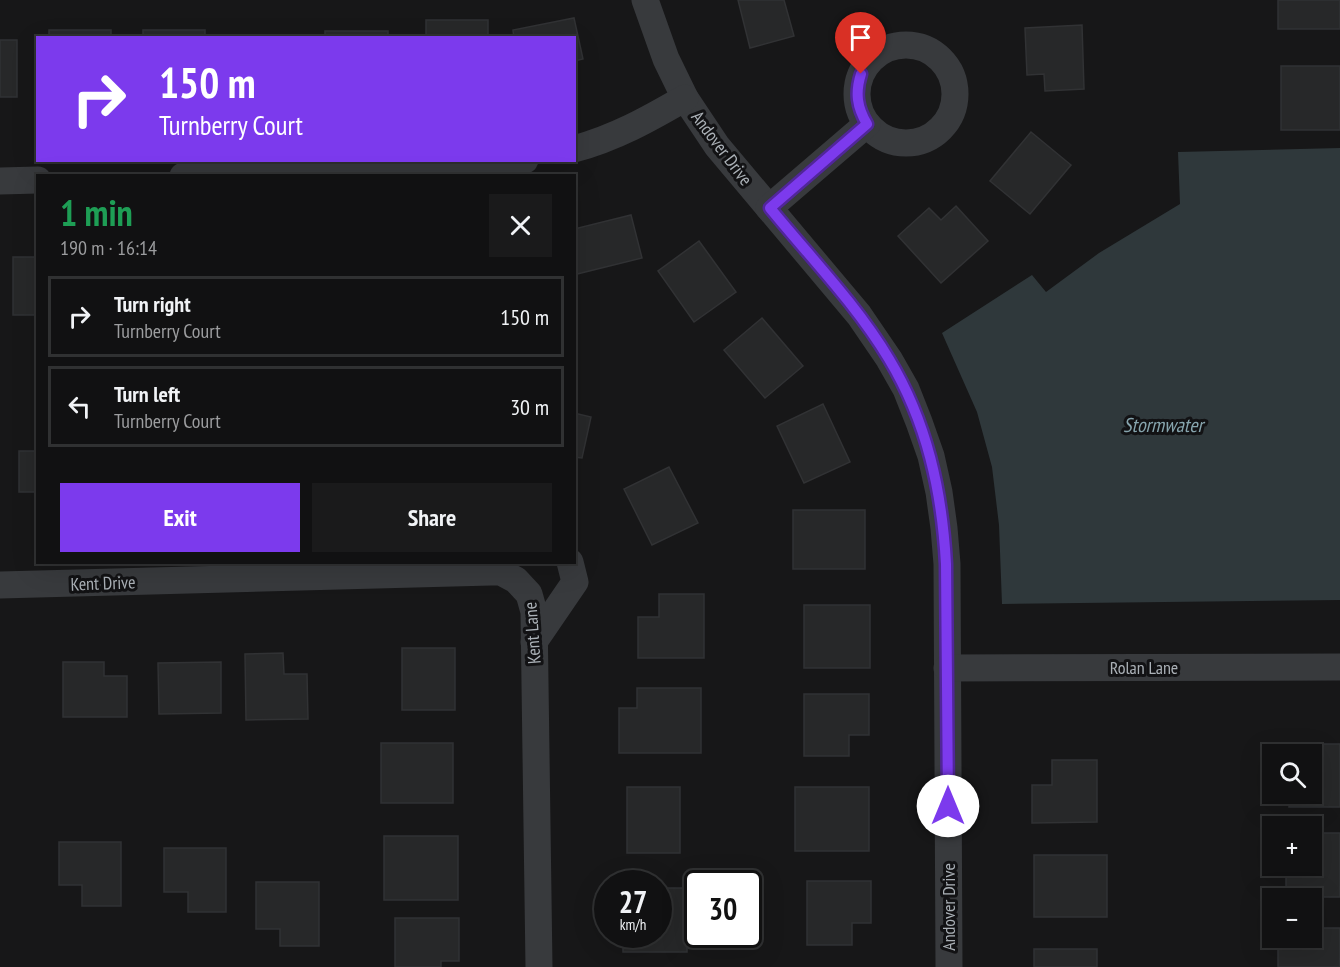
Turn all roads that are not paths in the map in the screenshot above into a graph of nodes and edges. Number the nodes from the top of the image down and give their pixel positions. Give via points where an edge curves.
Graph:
1 (645, 0) edge
2 (685, 98) junction
3 (867, 124) dead end
4 (576, 148) edge
5 (512, 162) edge
6 (249, 174) edge
7 (36, 180) edge
8 (0, 181) edge
9 (770, 208) junction
10 (570, 564) edge
11 (478, 567) edge
12 (207, 580) joint
13 (0, 585) edge
14 (534, 642) junction
15 (1340, 667) edge
16 (947, 668) junction
17 (539, 967) edge
18 (949, 967) edge

1 - 2 street, Andover Drive
2 - 4 street via 635,126
2 - 9 street, Andover Drive via 717,146
3 - 9 street
5 - 6 street via 481,167
7 - 8 street
9 - 16 street, Andover Drive via 859,315 889,358 920,422 931,456 944,528
10 - 14 street via 575,582
11 - 12 street, Kent Lane
11 - 14 street, Kent Lane via 501,572 529,594 534,612
12 - 13 street, Kent Drive
14 - 17 street, Kent Lane
15 - 16 street, Rolan Lane
16 - 18 street, Andover Drive

